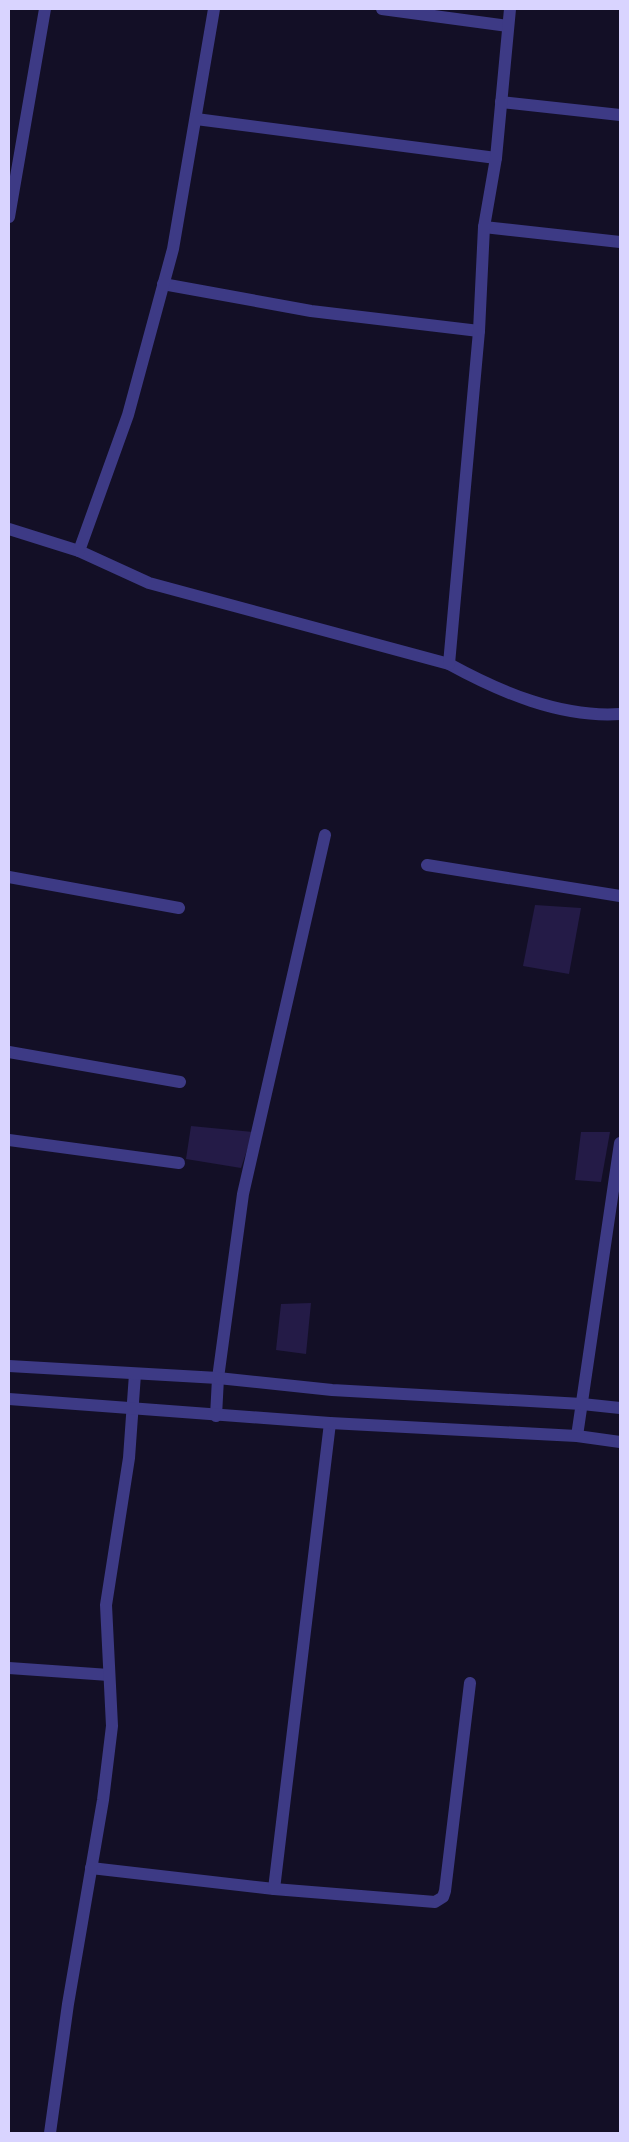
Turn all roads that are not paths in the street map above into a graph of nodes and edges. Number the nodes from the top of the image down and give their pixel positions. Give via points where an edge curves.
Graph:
1 (45, 9) edge
2 (214, 9) edge
3 (382, 9) edge
4 (510, 9) edge
5 (508, 26) junction
6 (501, 102) junction
7 (620, 114) edge
8 (196, 119) junction
9 (496, 158) junction
10 (9, 217) edge
11 (484, 227) junction
12 (620, 242) edge
13 (163, 284) junction
14 (479, 331) junction
15 (9, 529) edge
16 (79, 551) junction
17 (450, 664) junction
18 (620, 714) edge
19 (325, 835) dead end
20 (427, 865) dead end
21 (9, 877) edge
22 (620, 896) edge
23 (179, 908) dead end
24 (9, 1052) edge
25 (180, 1082) dead end
26 (9, 1140) edge
27 (620, 1143) edge
28 (179, 1163) dead end
29 (9, 1366) edge
30 (135, 1374) junction
31 (218, 1378) junction
32 (9, 1400) edge
33 (582, 1404) junction
34 (133, 1408) junction
35 (620, 1408) edge
36 (216, 1416) junction
37 (330, 1423) junction
38 (577, 1436) junction
39 (620, 1442) edge
40 (9, 1668) edge
41 (109, 1674) junction
42 (470, 1683) dead end
43 (91, 1868) junction
44 (274, 1889) junction
45 (50, 2133) edge

1 - 10 street
2 - 8 street
3 - 5 street
4 - 5 street
5 - 6 street
6 - 7 street
6 - 9 street
8 - 9 street
8 - 13 street via 173,249
9 - 11 street
11 - 12 street
11 - 14 street
13 - 14 street via 311,311
13 - 16 street via 128,415
14 - 17 street
15 - 16 street
16 - 17 street via 149,583
17 - 18 street via 474,677 549,706 578,712
19 - 31 street via 243,1194
20 - 22 street
21 - 23 street
24 - 25 street
26 - 28 street
27 - 33 street
29 - 30 street
30 - 31 street
30 - 34 street
31 - 33 street via 332,1390
31 - 36 street
32 - 34 street
33 - 35 street
33 - 38 street
34 - 36 street
34 - 41 street via 129,1458 106,1605
36 - 37 street
37 - 38 street
37 - 44 street
38 - 39 street
40 - 41 street
41 - 43 street via 112,1726
42 - 44 street via 442,1898 435,1902
43 - 44 street
43 - 45 street

